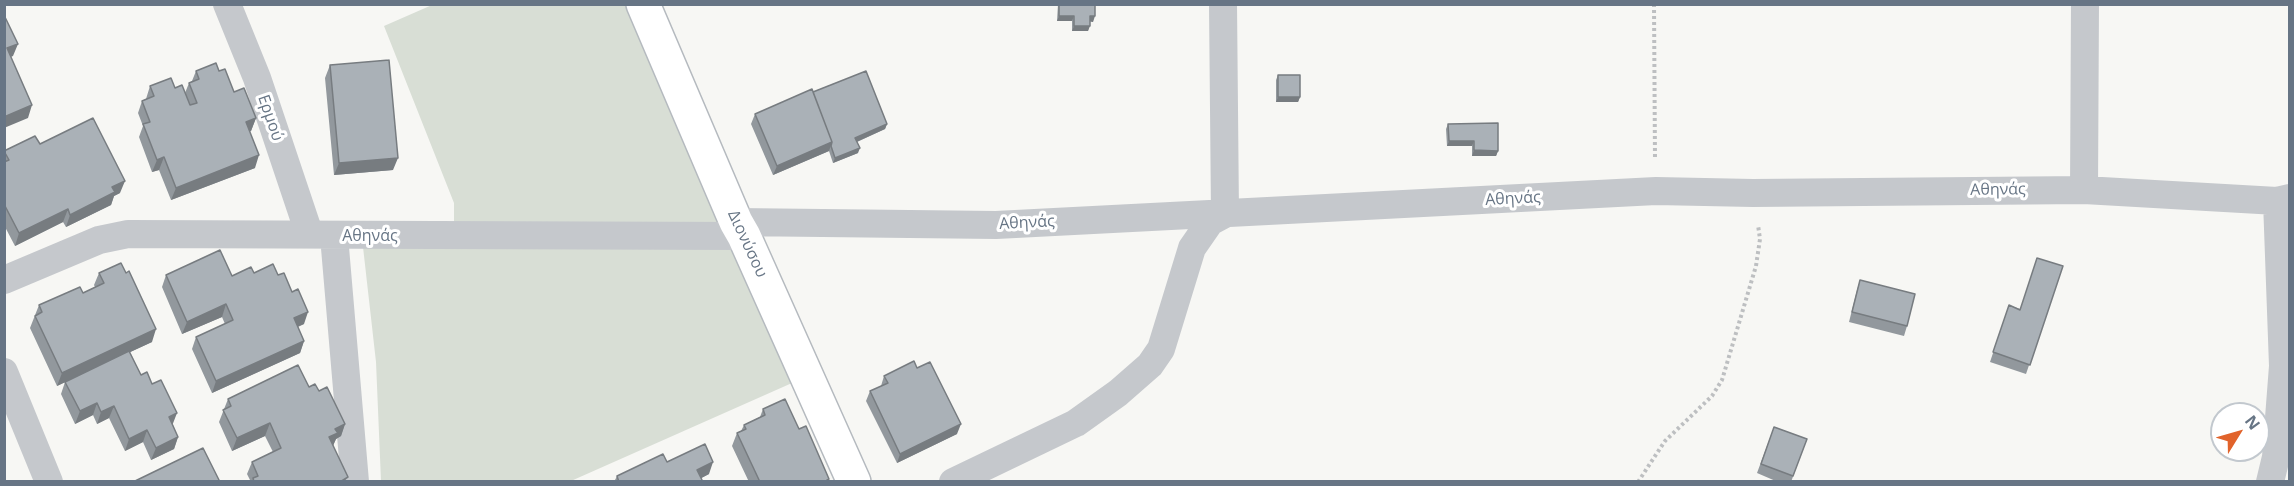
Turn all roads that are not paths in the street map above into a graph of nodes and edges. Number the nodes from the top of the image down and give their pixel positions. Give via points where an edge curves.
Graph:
1 (227, 4) edge
2 (644, 4) edge
3 (1223, 4) edge
4 (2085, 4) edge
5 (2084, 190) junction
6 (2283, 200) edge
7 (1225, 214) junction
8 (740, 229) junction
9 (322, 235) junction
10 (4, 280) edge
11 (4, 372) edge
12 (50, 482) edge
13 (355, 482) edge
14 (854, 482) edge
15 (953, 482) edge
16 (2270, 482) edge

1 - 9 street, Ερμού
2 - 8 street, Διονύσου
3 - 7 street
4 - 5 street
5 - 6 street, Αθηνάς
5 - 7 street, Αθηνάς via 1656,191
6 - 16 street via 2283,366 2276,457
7 - 8 street, Αθηνάς via 996,225
7 - 15 street via 1210,222 1192,248 1161,348 1150,364 1076,423
8 - 9 street, Αθηνάς
8 - 14 street, Διονύσου
9 - 10 street, Αθηνάς via 128,234 99,240
9 - 13 street, Ερμού
11 - 12 street

